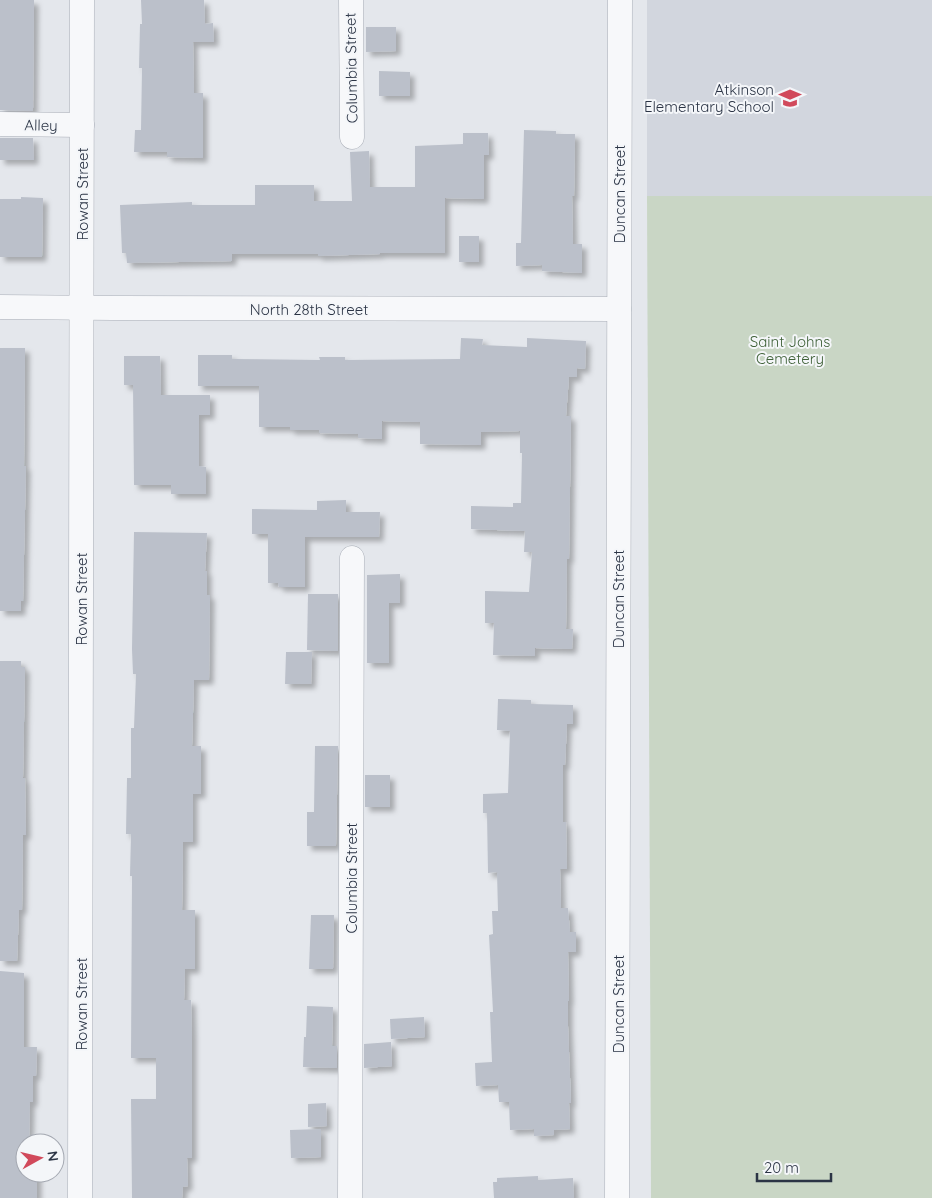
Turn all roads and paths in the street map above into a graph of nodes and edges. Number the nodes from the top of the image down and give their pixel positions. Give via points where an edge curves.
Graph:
1 (82, 0) edge
2 (350, 0) edge
3 (620, 0) edge
4 (0, 124) edge
5 (82, 125) junction
6 (352, 137) dead end
7 (0, 307) edge
8 (82, 307) junction
9 (619, 309) junction
10 (352, 558) dead end
11 (80, 1198) edge
12 (350, 1198) edge
13 (617, 1198) edge

1 - 5 street, Rowan Street
2 - 6 street, Columbia Street
3 - 9 street, Duncan Street
4 - 5 street, Alley
5 - 8 street, Rowan Street
7 - 8 street, North 28th Street
8 - 9 street, North 28th Street
8 - 11 street, Rowan Street
9 - 13 street, Duncan Street
10 - 12 street, Columbia Street

